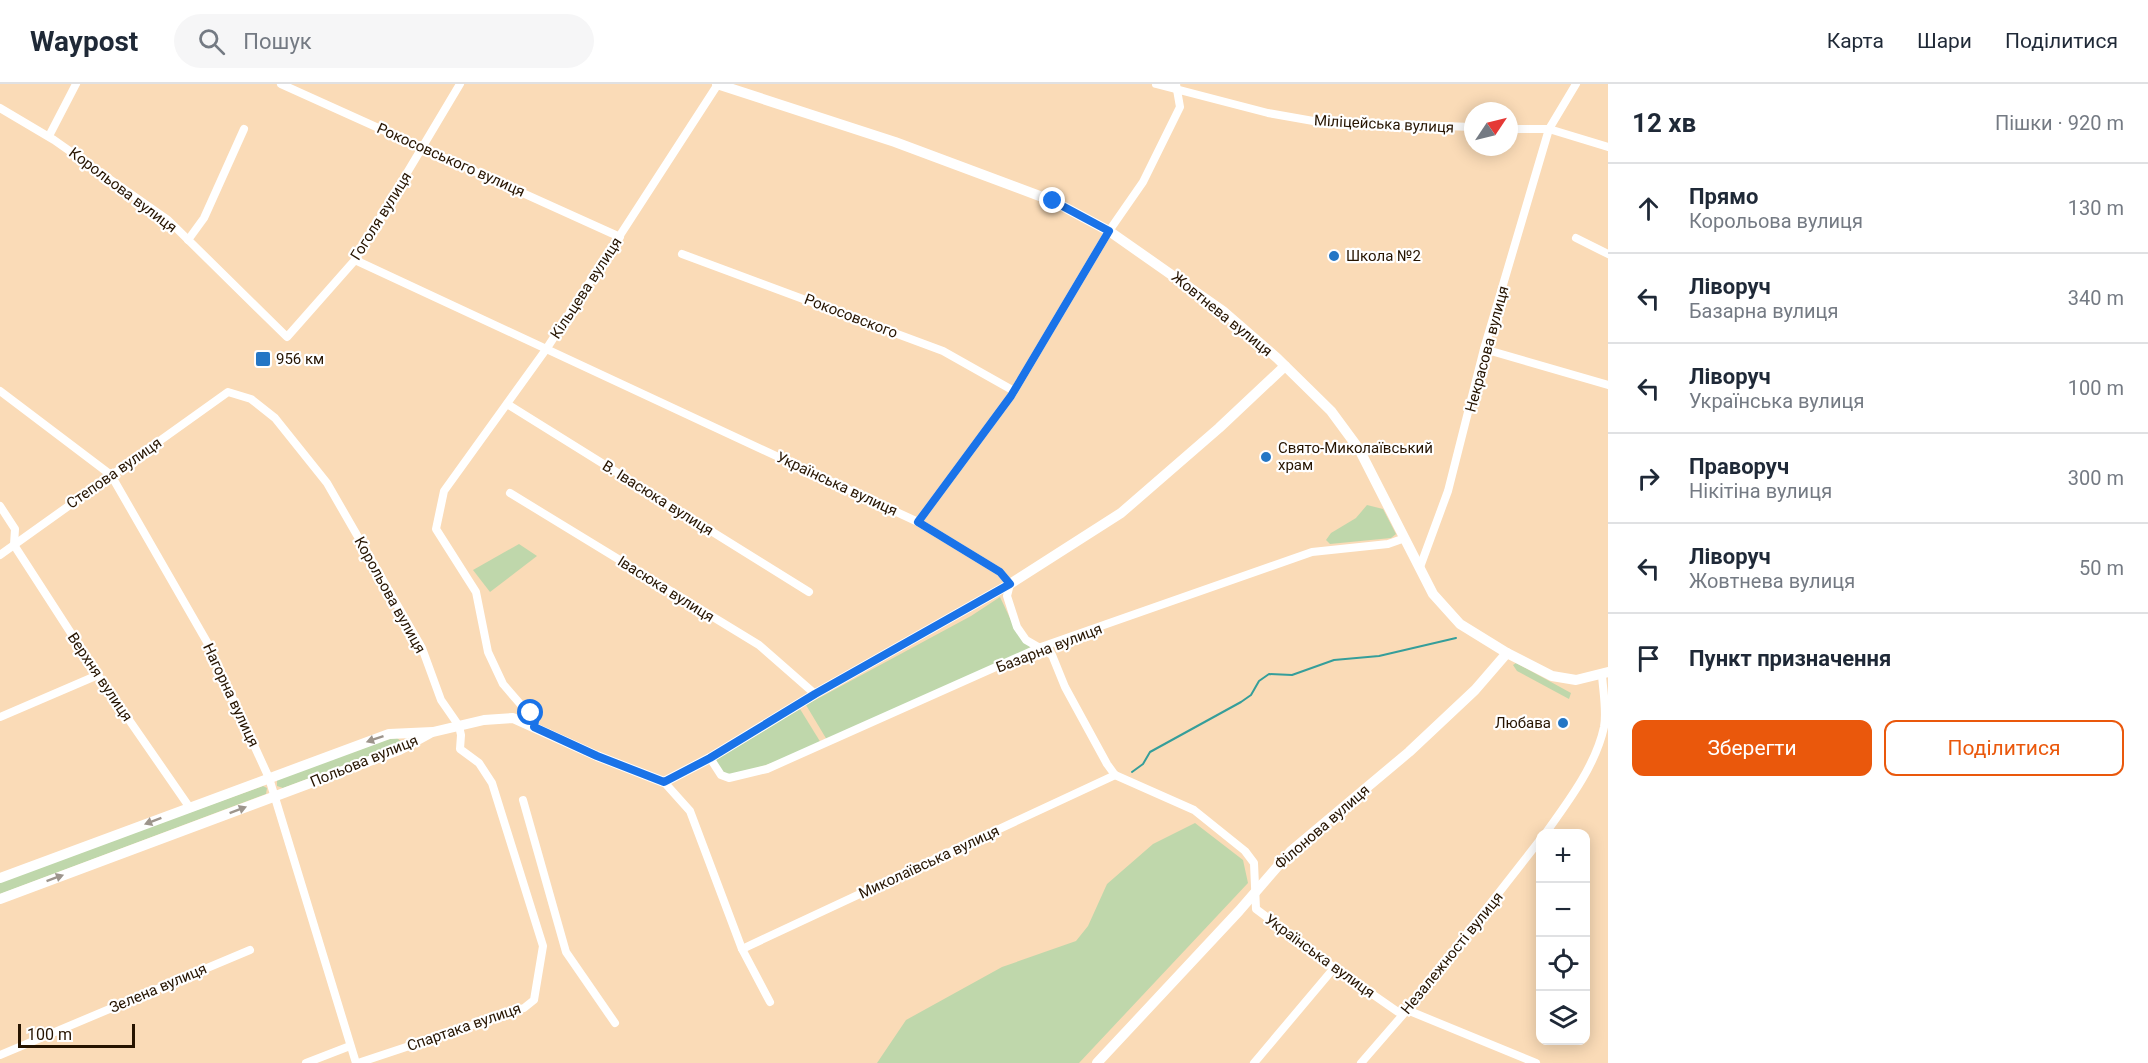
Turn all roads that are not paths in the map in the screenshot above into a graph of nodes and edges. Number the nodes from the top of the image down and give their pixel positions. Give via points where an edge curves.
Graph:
1 (76, 84) edge
2 (281, 84) edge
3 (460, 84) edge
4 (718, 84) edge
5 (1156, 84) edge
6 (1576, 84) edge
7 (1177, 87) edge
8 (0, 108) edge
9 (1464, 127) edge
10 (244, 129) dead end
11 (1518, 129) edge
12 (1550, 129) junction
13 (49, 136) junction
14 (424, 147) junction
15 (1608, 147) edge
16 (1109, 231) junction
17 (620, 237) junction
18 (1576, 238) dead end
19 (188, 240) junction
20 (682, 254) dead end
21 (1608, 254) edge
22 (355, 260) junction
23 (287, 337) joint
24 (547, 348) junction
25 (1484, 349) junction
26 (1285, 366) junction
27 (1608, 385) edge
28 (0, 391) edge
29 (1014, 391) junction
30 (228, 392) joint
31 (507, 404) junction
32 (111, 475) junction
33 (510, 493) dead end
34 (0, 506) edge
35 (918, 522) junction
36 (1405, 538) junction
37 (14, 545) junction
38 (0, 555) edge
39 (1420, 567) junction
40 (1010, 584) junction
41 (809, 592) dead end
42 (1041, 647) junction
43 (1507, 652) junction
44 (1605, 673) edge
45 (98, 675) junction
46 (815, 694) junction
47 (0, 717) edge
48 (459, 726) junction
49 (534, 727) junction
50 (433, 732) junction
51 (710, 758) junction
52 (1116, 775) junction
53 (269, 778) junction
54 (664, 782) junction
55 (274, 796) junction
56 (523, 800) dead end
57 (190, 808) junction
58 (1549, 829) edge
59 (1536, 845) edge
60 (0, 878) edge
61 (1256, 890) junction
62 (0, 898) edge
63 (742, 949) junction
64 (250, 950) dead end
65 (1334, 968) junction
66 (534, 1000) joint
67 (770, 1002) dead end
68 (1407, 1010) junction
69 (615, 1023) dead end
70 (350, 1046) junction
71 (0, 1055) edge
72 (306, 1063) edge
73 (357, 1063) edge
74 (1097, 1063) edge
75 (1254, 1063) edge
76 (1361, 1063) edge
77 (1536, 1063) edge

1 - 13 street
2 - 14 street, Рокосовського вулиця
3 - 14 street, Гоголя вулиця
4 - 16 main road, Жовтнева вулиця via 885,138 1043,197
4 - 17 street, Кільцева вулиця
5 - 7 street, Міліцейська вулиця
6 - 12 street, Некрасова вулиця
7 - 9 street, Міліцейська вулиця via 1268,113 1318,122
7 - 16 street via 1180,107 1168,134 1143,182
8 - 13 street, Корольова вулиця
10 - 19 street via 204,218
11 - 12 street
12 - 15 street
12 - 25 street, Некрасова вулиця
13 - 19 street, Корольова вулиця via 168,220
14 - 17 street, Рокосовського вулиця
14 - 22 street, Гоголя вулиця
16 - 26 main road, Жовтнева вулиця via 1223,311
16 - 29 street
17 - 24 street, Кільцева вулиця
18 - 21 street
19 - 23 street, Корольова вулиця
20 - 29 street, Рокосовского via 943,351
22 - 23 street, Гоголя вулиця
22 - 24 street, Українська вулиця
24 - 31 street, Кільцева вулиця
24 - 35 street, Українська вулиця
25 - 27 street
25 - 39 street, Некрасова вулиця via 1448,491
26 - 36 main road, Жовтнева вулиця via 1353,438
26 - 40 main road via 1121,513
28 - 32 street, Нагорна вулиця
29 - 35 street
30 - 32 street, Степова вулиця
30 - 48 street, Корольова вулиця via 251,399 275,417 327,483 403,612 422,648 441,700
31 - 41 street, В. Івасюка вулиця
31 - 49 street, Кільцева вулиця via 446,487 436,529 476,592 488,652 503,684 531,713
32 - 37 street, Степова вулиця
32 - 53 street, Нагорна вулиця via 207,642
33 - 46 street, Івасюка вулиця via 759,645
34 - 37 street, Верхня вулиця via 15,530
35 - 40 street, Українська вулиця via 1000,572
36 - 39 main road, Жовтнева вулиця
36 - 42 street, Базарна вулиця via 1388,544 1312,552
37 - 38 street, Степова вулиця
37 - 45 street, Верхня вулиця
39 - 43 main road, Жовтнева вулиця via 1433,594 1450,615
40 - 42 street via 1007,596 1017,627 1026,640
40 - 46 main road
42 - 51 street, Базарна вулиця via 767,769 729,778 721,775
42 - 52 street via 1052,655 1065,687
43 - 44 main road, Жовтнева вулиця via 1552,676 1576,680
43 - 61 main road, Філонова вулиця via 1418,744 1291,851
44 - 58 street via 1604,725 1596,751
45 - 47 street
45 - 57 street, Верхня вулиця
46 - 51 main road
48 - 49 main road via 513,718
48 - 50 main road
48 - 66 street, Корольова вулиця via 460,749 479,762 492,783 543,946
49 - 54 main road
50 -> 53 main road, Польова вулиця via 389,734
50 - 55 main road, Польова вулиця via 399,750
51 - 54 main road
52 - 61 street, Українська вулиця via 1194,810 1245,851 1254,862
52 - 63 street, Миколаївська вулиця
53 - 55 street, Нагорна вулиця
53 - 57 main road, Польова вулиця
54 - 63 street via 690,811
62 -> 55 main road, Польова вулиця
55 - 70 street, Нагорна вулиця
56 - 69 street via 567,952
57 -> 60 main road, Польова вулиця
59 - 68 street, Незалежності вулиця
61 - 65 street, Українська вулиця via 1256,909
61 - 74 main road, Філонова вулиця
63 - 67 street
64 - 71 street, Зелена вулиця
65 - 68 street, Українська вулиця via 1398,1012
65 - 75 street
66 - 73 street, Спартака вулиця via 524,1008
68 - 76 street, Незалежності вулиця
68 - 77 street, Українська вулиця
70 - 72 street
70 - 73 street, Нагорна вулиця

